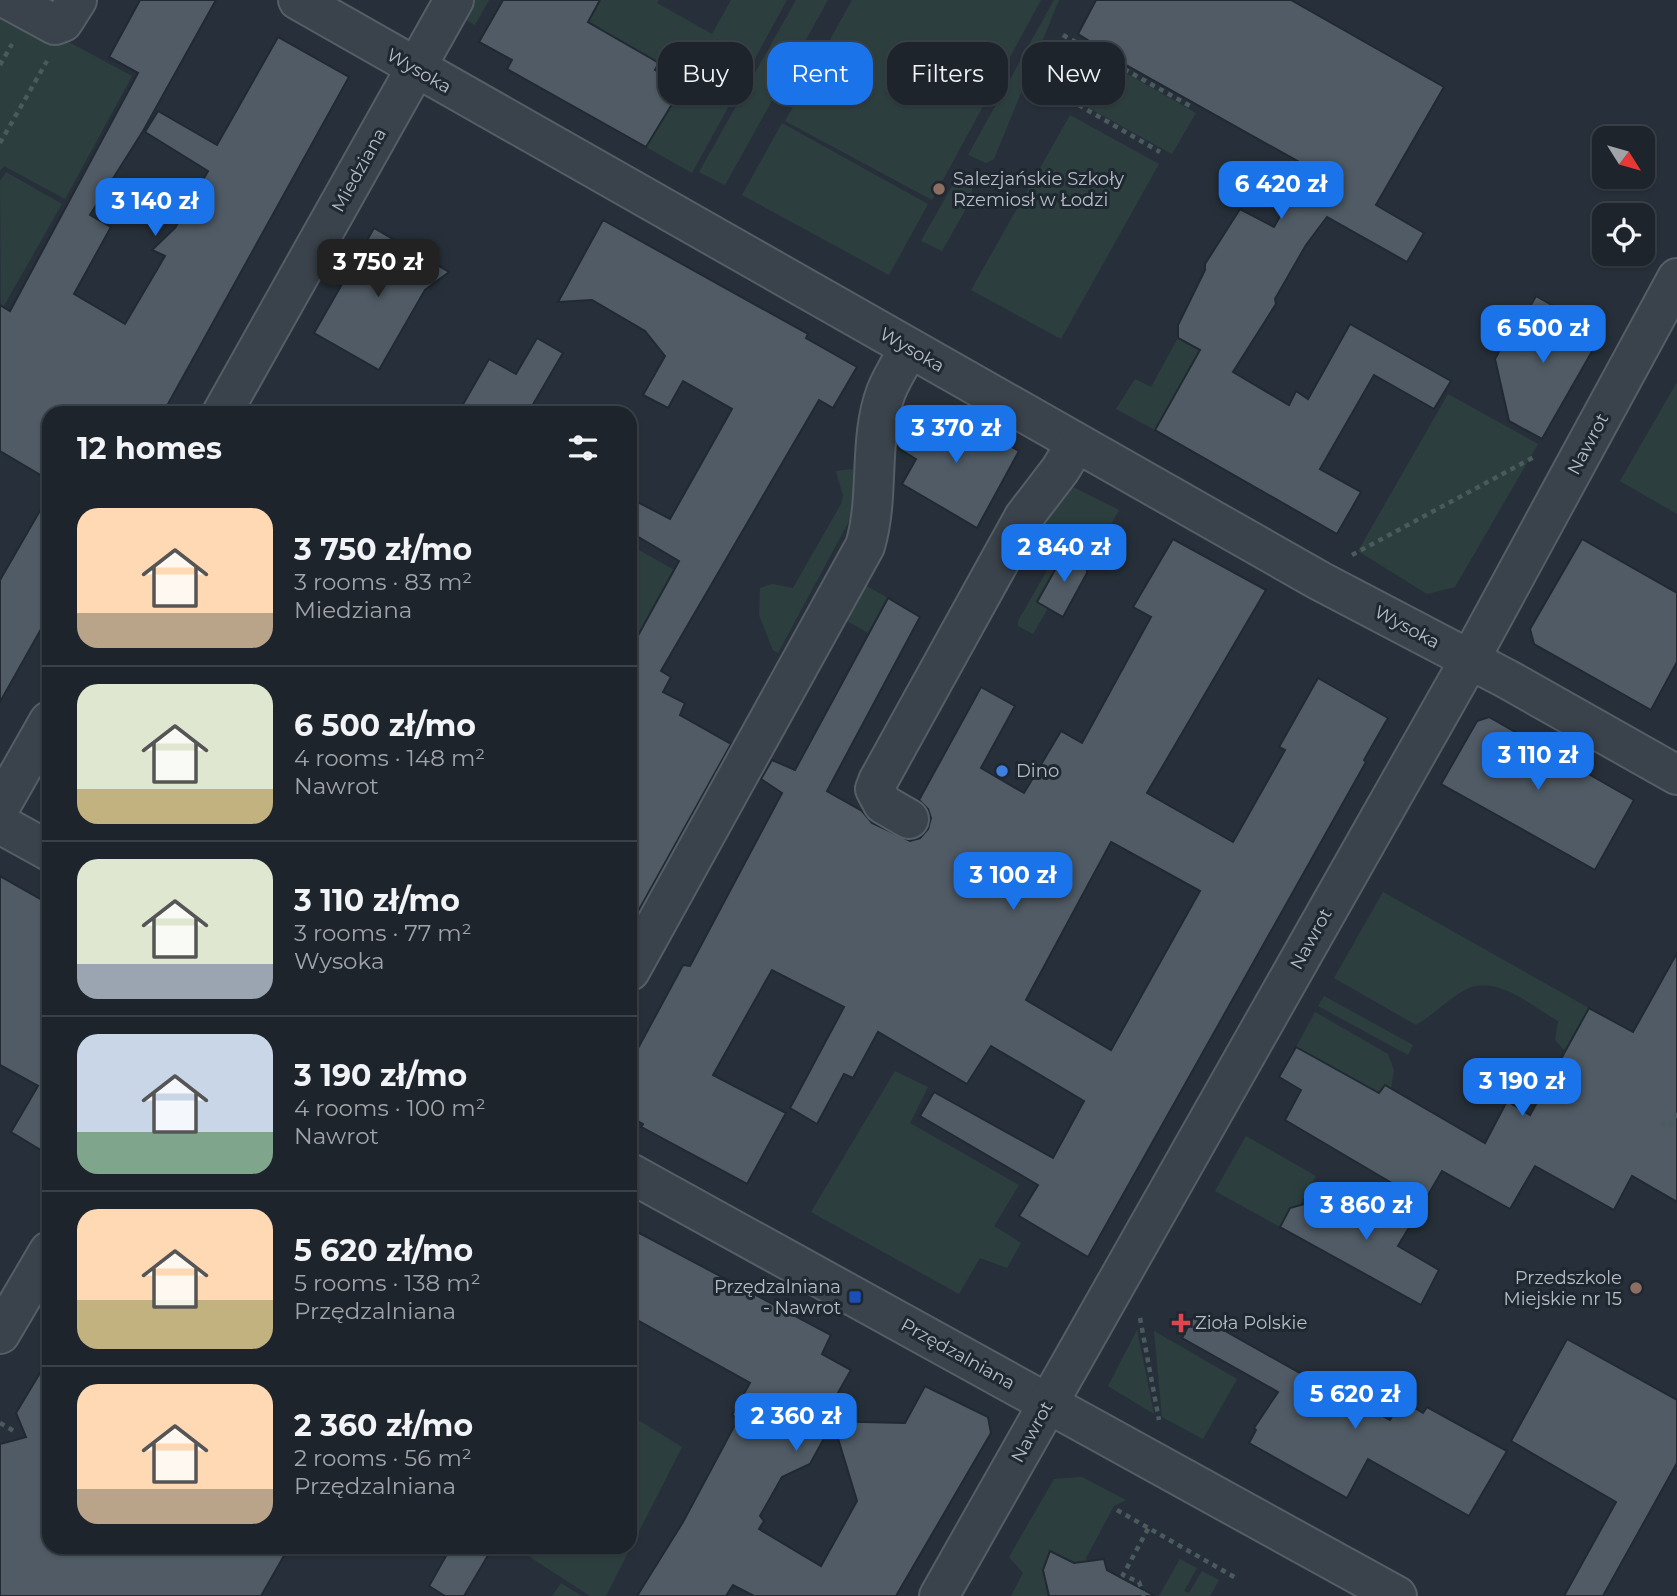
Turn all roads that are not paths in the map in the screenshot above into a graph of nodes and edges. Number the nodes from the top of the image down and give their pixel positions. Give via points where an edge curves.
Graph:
1 (9, 0) edge
2 (298, 0) edge
3 (454, 0) edge
4 (70, 11) edge
5 (415, 69) junction
6 (1677, 278) edge
7 (909, 349) junction
8 (226, 406) edge
9 (1076, 444) junction
10 (1469, 659) junction
11 (42, 733) edge
12 (1677, 775) edge
13 (0, 807) edge
14 (909, 819) dead end
15 (0, 824) edge
16 (42, 847) edge
17 (637, 958) edge
18 (637, 1177) edge
19 (42, 1263) edge
20 (0, 1334) edge
21 (1048, 1403) junction
22 (939, 1596) edge
23 (1397, 1596) edge

1 - 4 street via 55,24
2 - 5 street, Wysoka
3 - 5 street, Miedziana
5 - 7 street, Wysoka
5 - 8 street, Miedziana
6 - 10 street, Nawrot
7 - 9 street, Wysoka
7 - 17 street via 886,393 878,433 872,524 865,546
9 - 10 street, Wysoka
9 - 14 street via 1024,517 878,780 875,789 883,804
10 - 12 street, Wysoka
10 - 21 street, Nawrot
11 - 13 street
15 - 16 street
18 - 21 street, Przędzalniana
19 - 20 street
21 - 22 street, Nawrot
21 - 23 street, Przędzalniana

